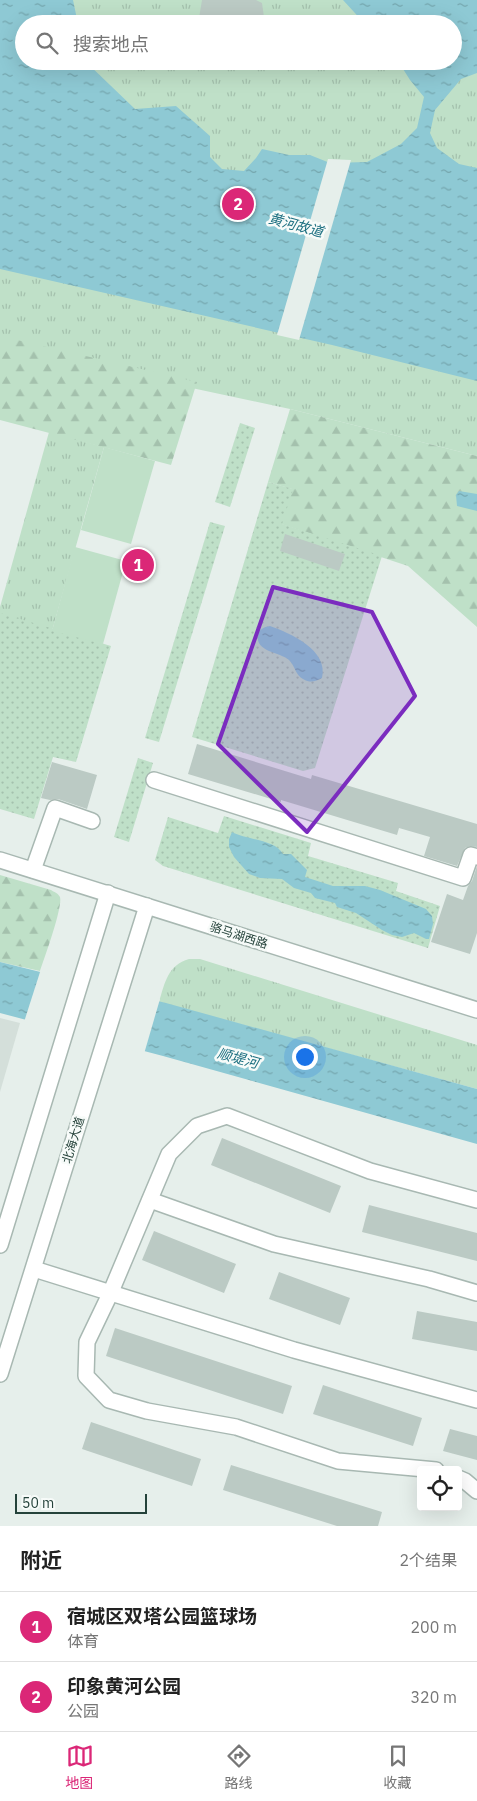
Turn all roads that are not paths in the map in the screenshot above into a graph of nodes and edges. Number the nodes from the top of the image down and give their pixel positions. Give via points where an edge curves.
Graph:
1 (154, 780) dead end
2 (92, 821) dead end
3 (477, 857) edge
4 (0, 860) edge
5 (33, 870) junction
6 (108, 893) junction
7 (146, 906) junction
8 (477, 1010) edge
9 (150, 1200) junction
10 (477, 1200) edge
11 (0, 1245) edge
12 (34, 1269) junction
13 (477, 1293) edge
14 (110, 1294) junction
15 (0, 1374) edge
16 (477, 1400) edge
17 (417, 1468) edge
18 (462, 1480) edge
19 (477, 1491) edge

1 - 3 street via 463,878 471,855
2 - 5 street via 55,808
4 - 5 street, 骆马湖西路
5 - 6 street, 骆马湖西路
6 - 7 street, 骆马湖西路
6 - 11 street
7 - 8 street, 骆马湖西路
7 - 12 street, 北海大道
9 - 10 street via 169,1154 197,1126 226,1116 370,1171
9 - 13 street via 274,1244
9 - 14 street
12 - 14 street
12 - 15 street, 北海大道
14 - 16 street via 294,1350
14 - 17 street via 87,1342 86,1376 109,1400 146,1411 236,1427 338,1461
18 - 19 street

